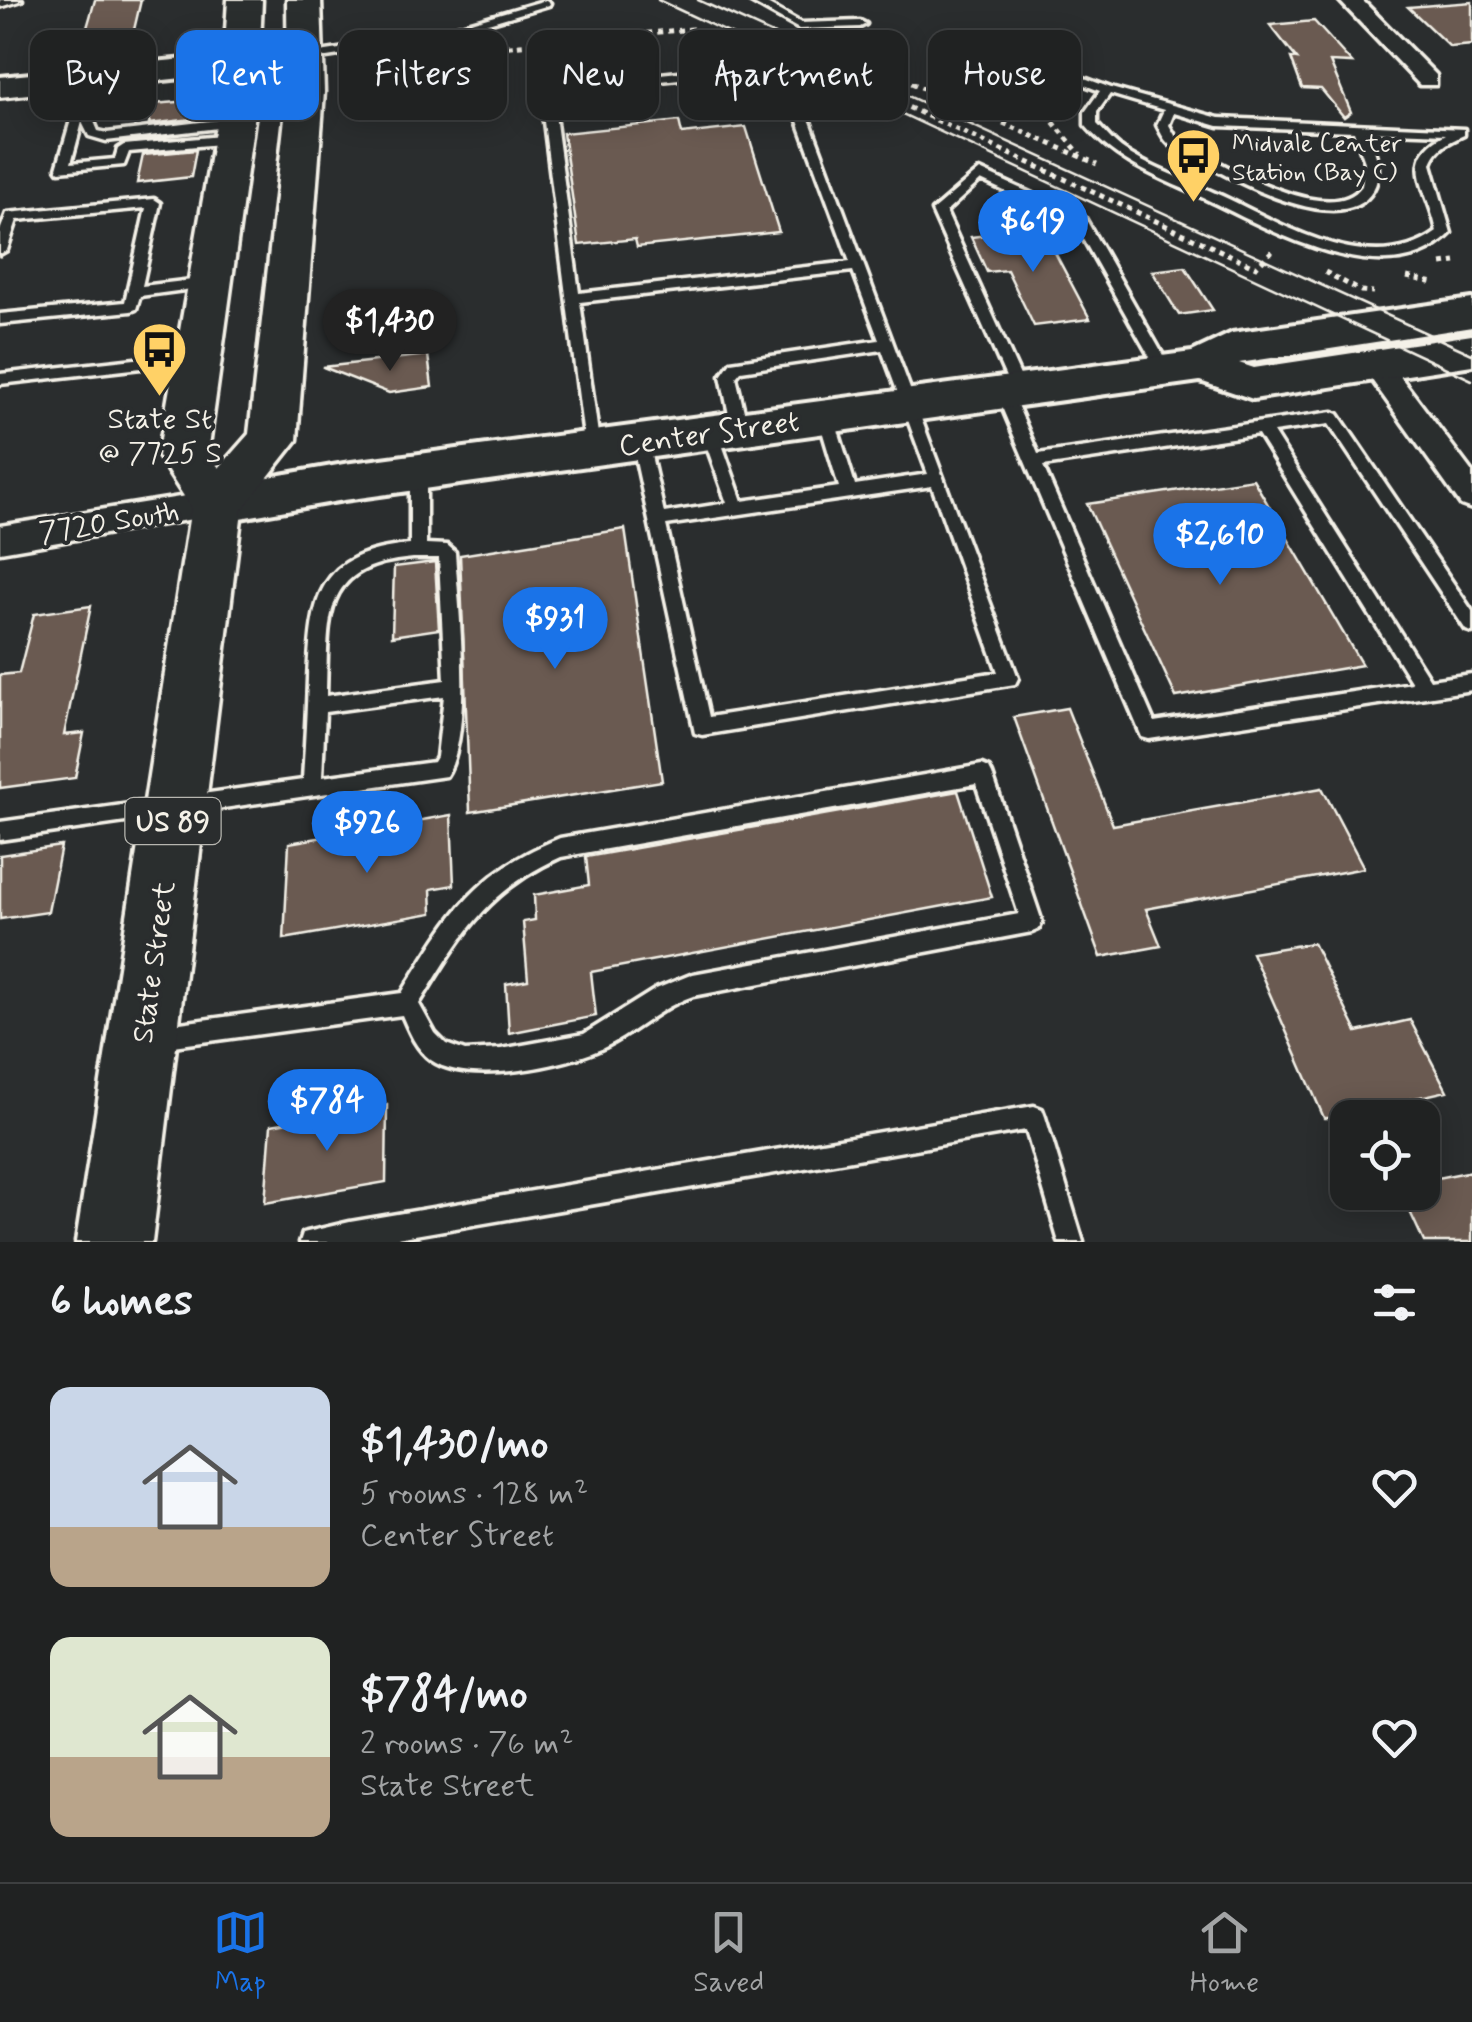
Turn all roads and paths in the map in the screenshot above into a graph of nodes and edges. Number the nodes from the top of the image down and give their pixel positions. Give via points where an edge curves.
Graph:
1 (11, 0) edge
2 (245, 0) edge
3 (304, 0) edge
4 (752, 0) edge
5 (1350, 0) edge
6 (0, 1) edge
7 (545, 4) dead end
8 (860, 24) dead end
9 (243, 30) edge
10 (306, 30) edge
11 (679, 30) edge
12 (507, 46) edge
13 (319, 55) edge
14 (1081, 80) edge
15 (1428, 80) dead end
16 (908, 83) edge
17 (0, 88) edge
18 (30, 89) edge
19 (1108, 90) junction
20 (908, 107) edge
21 (1170, 110) junction
22 (77, 120) edge
23 (91, 120) edge
24 (235, 120) edge
25 (301, 120) edge
26 (1052, 120) edge
27 (1359, 129) junction
28 (234, 130) junction
29 (1466, 132) edge
30 (1084, 159) junction
31 (1106, 169) dead end
32 (1261, 239) dead end
33 (1276, 247) junction
34 (0, 250) edge
35 (1292, 256) dead end
36 (858, 266) junction
37 (1322, 271) dead end
38 (1404, 276) dead end
39 (210, 283) junction
40 (1436, 283) dead end
41 (134, 292) junction
42 (1382, 292) dead end
43 (573, 298) junction
44 (1472, 313) edge
45 (0, 320) edge
46 (887, 344) junction
47 (1472, 350) edge
48 (198, 356) junction
49 (1377, 366) junction
50 (1183, 369) junction
51 (0, 379) edge
52 (1012, 392) junction
53 (912, 406) junction
54 (826, 417) junction
55 (1262, 428) junction
56 (725, 431) junction
57 (640, 442) junction
58 (592, 449) junction
59 (1033, 461) junction
60 (418, 472) junction
61 (938, 479) junction
62 (850, 492) junction
63 (1472, 496) edge
64 (218, 504) junction
65 (738, 508) junction
66 (657, 520) junction
67 (0, 539) edge
68 (418, 549) junction
69 (1472, 624) edge
70 (1472, 682) edge
71 (454, 687) junction
72 (1425, 688) junction
73 (316, 706) junction
74 (312, 788) junction
75 (176, 803) junction
76 (0, 830) edge
77 (408, 1003) junction
78 (143, 1039) junction
79 (350, 1238) edge
80 (114, 1242) edge
81 (312, 1242) edge
82 (1071, 1242) edge

1 - 6 street
2 - 9 main road
3 - 10 main road
4 - 8 lane via 799,26
5 - 15 street
7 - 13 lane via 424,40
11 - 12 path
14 - 19 lane
16 - 30 path
17 - 18 main road
19 - 21 lane
19 - 29 lane via 1091,112 1091,125 1118,153 1338,251 1410,253 1444,234 1423,165 1440,140
20 - 33 path via 1256,267
21 - 27 lane via 1254,126
21 - 27 lane via 1163,124 1172,141 1301,203 1328,209 1358,201 1372,184 1371,154
22 - 28 lane via 63,168 120,162 124,149
23 - 28 lane via 92,133 106,136
24 - 28 main road
25 - 64 main road via 273,440
26 - 30 path
27 - 29 lane
28 - 39 main road
30 - 31 path
32 - 33 path
33 - 35 path
34 - 41 lane via 12,216 154,202
36 - 43 lane
36 - 43 lane via 805,121 778,90 718,74 546,90
36 - 46 lane
37 - 42 path via 1361,290
38 - 40 path
39 - 41 lane
39 - 48 main road
41 - 45 lane via 131,306
43 - 58 lane
44 - 50 main road, Center Street via 1232,348
46 - 53 lane
46 - 56 lane via 736,366 728,376
47 - 49 main road, Center Street
48 - 51 lane
48 - 64 main road via 183,456
49 - 50 main road, Center Street via 1252,384
49 - 63 street
50 - 52 main road, Center Street
50 - 52 lane via 1080,221 980,174 939,211
52 - 53 main road, Center Street
52 - 59 lane
53 - 54 main road, Center Street
53 - 61 lane
54 - 56 main road, Center Street
54 - 62 lane
55 - 59 lane
55 - 69 lane via 1333,418
55 - 72 lane
56 - 57 main road, Center Street
56 - 65 lane
57 - 58 main road, Center Street
57 - 66 lane
58 - 60 main road, Center Street
59 - 72 lane via 1148,731
60 - 64 main road, Center Street
60 - 68 lane
61 - 62 lane
61 - 66 lane via 1009,678 702,726
62 - 65 lane
64 - 67 street, 7720 South
64 - 75 main road, State Street / US 89
65 - 66 lane
68 - 71 lane via 448,552
68 - 73 lane via 353,563 325,598
70 - 72 lane
71 - 73 lane
71 - 74 lane via 446,760 439,770
73 - 74 lane
74 - 75 lane
75 - 76 lane
75 - 78 main road, State Street / US 89
77 - 77 lane via 432,1050 456,1062 482,1064 593,1042 647,1003 692,985 1032,922 982,774 532,858 474,900
77 - 78 lane
78 - 80 main road, State Street / US 89
79 - 81 lane
79 - 82 lane via 1034,1117

